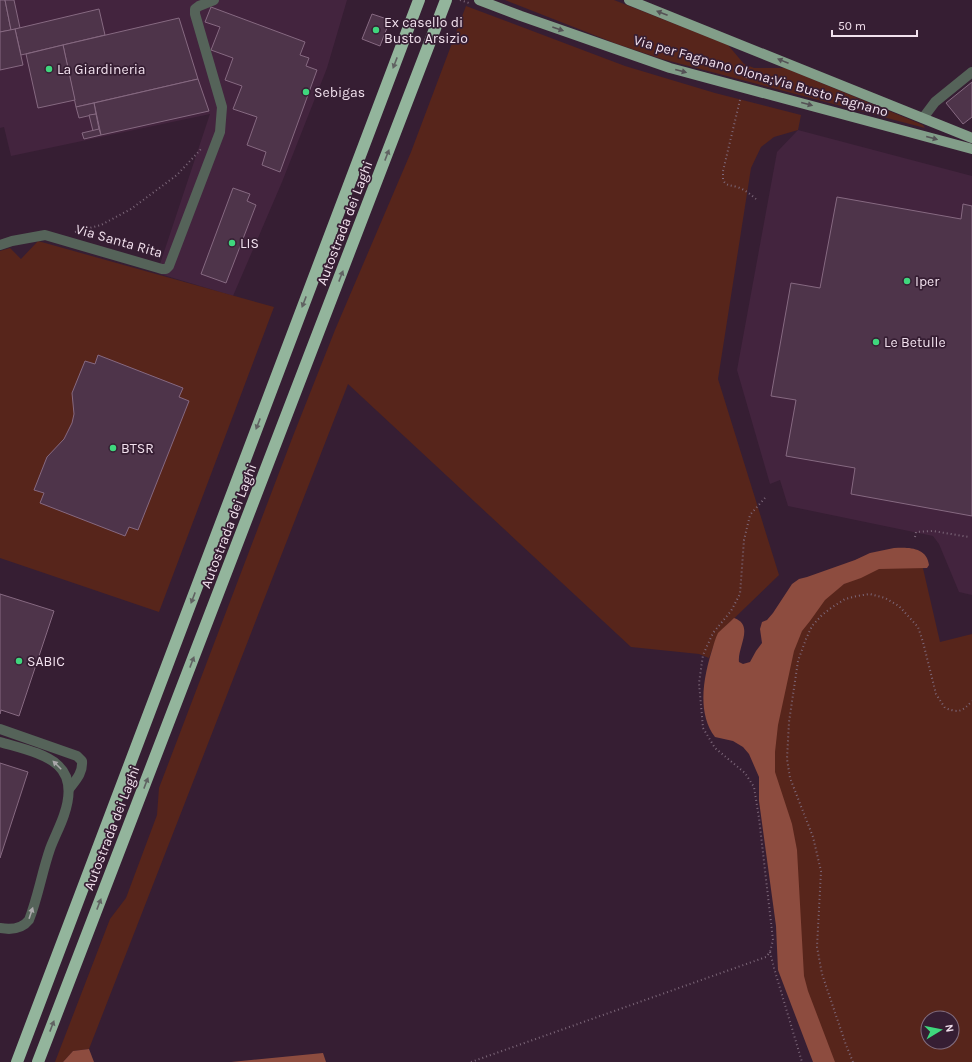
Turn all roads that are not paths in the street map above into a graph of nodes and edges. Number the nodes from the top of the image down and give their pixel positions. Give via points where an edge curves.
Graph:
1 (214, 0) edge
2 (418, 0) edge
3 (446, 0) edge
4 (479, 0) edge
5 (629, 0) edge
6 (972, 72) edge
7 (922, 118) junction
8 (972, 138) edge
9 (972, 149) edge
10 (0, 245) edge
11 (0, 729) edge
12 (0, 742) edge
13 (68, 789) junction
14 (0, 928) edge
15 (17, 1062) edge
16 (38, 1062) edge

1 - 10 street, Via Santa Rita via 199,6 195,14 222,107 220,132 169,266 162,269 45,235
2 -> 15 highway, Autostrada dei Laghi
16 -> 3 highway, Autostrada dei Laghi
4 -> 9 main road, Via per Fagnano Olona;Via Busto Fagnano via 670,68
7 -> 5 main road, Via per Fagnano Olona;Via Busto Fagnano
6 - 7 street via 935,102
7 - 8 main road, Via per Fagnano Olona;Via Busto Fagnano
11 - 13 street via 76,756 82,761 81,774
13 -> 12 street via 64,772 54,761
14 -> 13 street via 22,927 29,920 50,850 64,814

